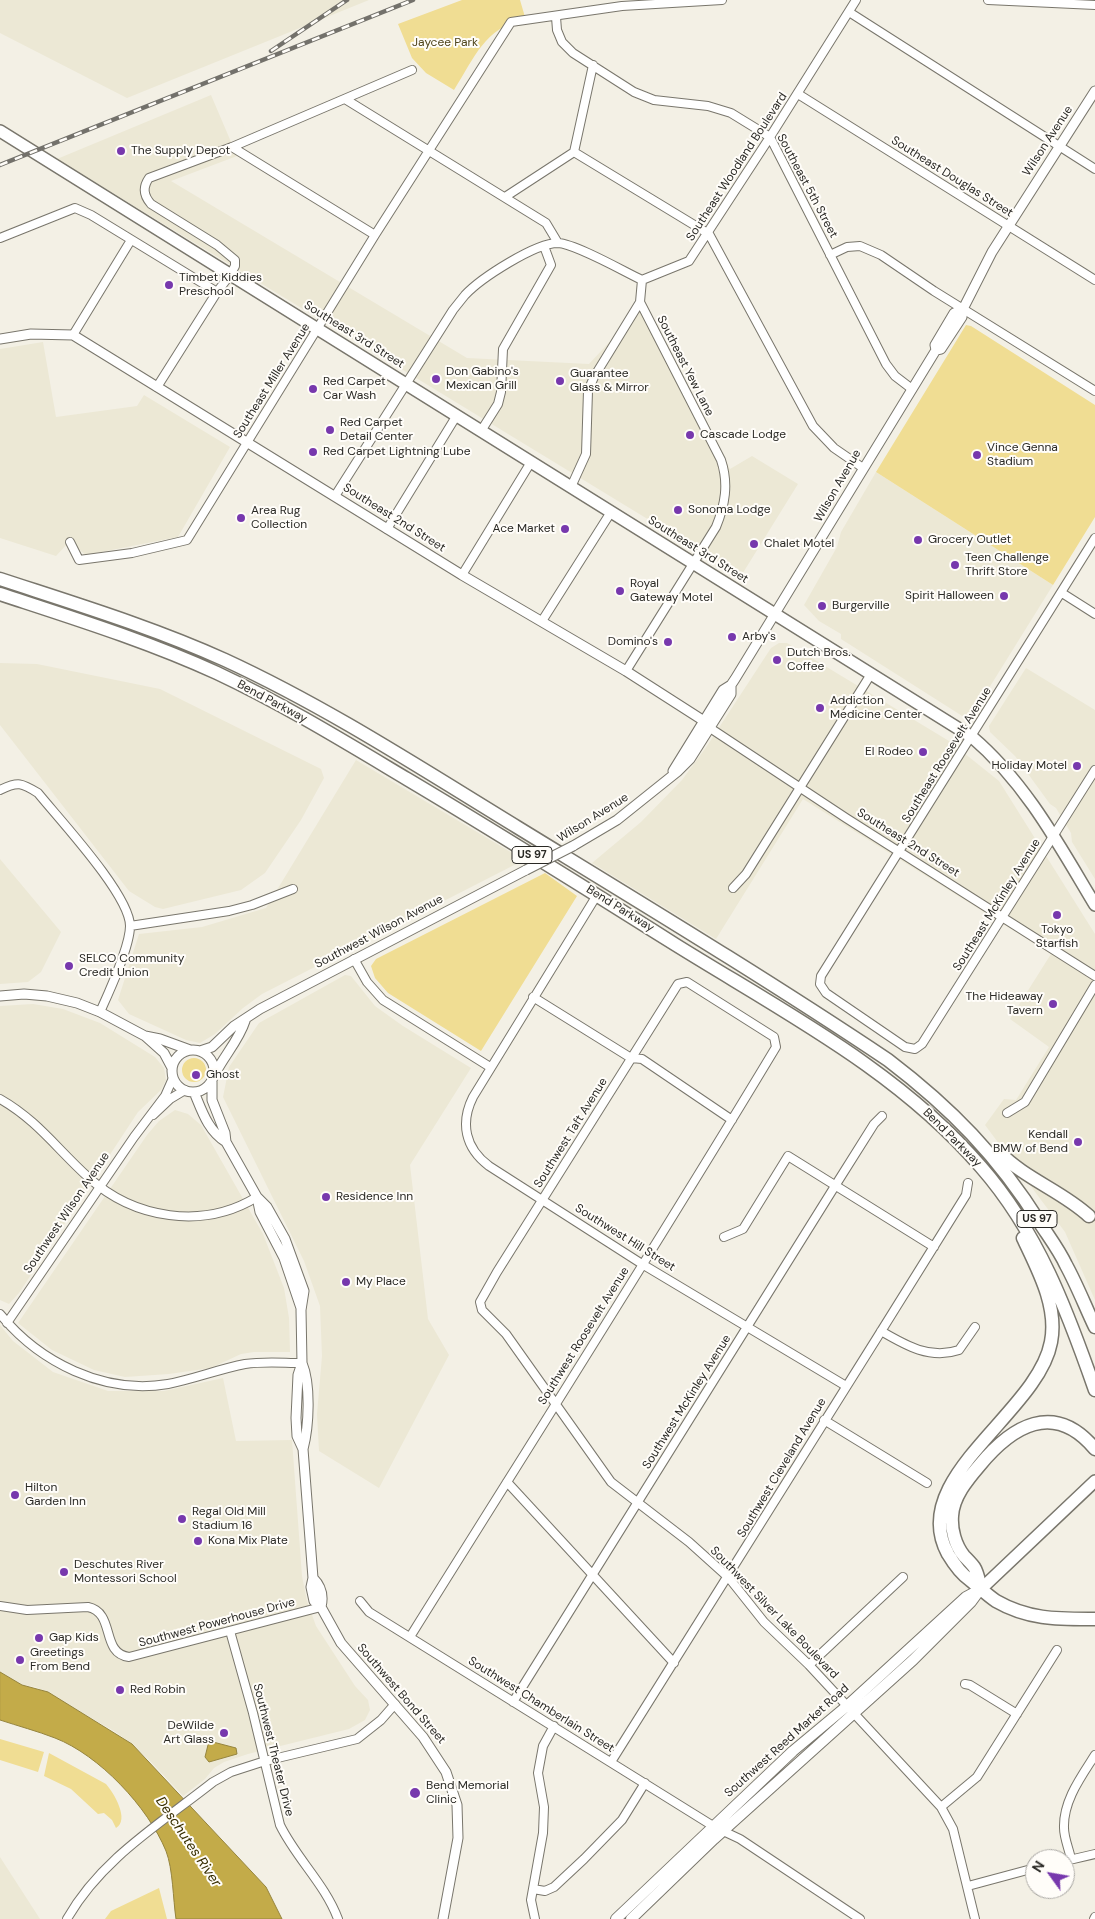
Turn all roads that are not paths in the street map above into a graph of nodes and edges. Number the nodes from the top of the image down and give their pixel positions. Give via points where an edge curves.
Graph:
1 (722, 0) edge
2 (856, 0) edge
3 (988, 0) edge
4 (1095, 5) edge
5 (848, 12) junction
6 (556, 17) junction
7 (593, 65) junction
8 (412, 70) dead end
9 (1095, 90) edge
10 (798, 94) junction
11 (345, 99) junction
12 (0, 131) edge
13 (770, 137) junction
14 (1059, 146) junction
15 (232, 147) junction
16 (428, 150) junction
17 (574, 152) junction
18 (1095, 169) edge
19 (505, 197) junction
20 (1008, 226) junction
21 (709, 234) junction
22 (375, 235) junction
23 (0, 238) edge
24 (131, 240) junction
25 (558, 243) junction
26 (544, 246) junction
27 (830, 255) junction
28 (230, 275) junction
29 (642, 280) junction
30 (1095, 280) edge
31 (217, 292) junction
32 (640, 302) junction
33 (963, 309) junction
34 (318, 329) junction
35 (73, 335) junction
36 (0, 339) edge
37 (406, 384) junction
38 (157, 387) junction
39 (912, 389) junction
40 (1095, 391) edge
41 (457, 415) junction
42 (482, 431) junction
43 (246, 443) junction
44 (532, 462) junction
45 (862, 468) junction
46 (571, 487) junction
47 (335, 496) junction
48 (611, 512) junction
49 (387, 529) junction
50 (1095, 538) edge
51 (70, 542) dead end
52 (694, 563) junction
53 (462, 575) junction
54 (0, 579) edge
55 (1062, 593) junction
56 (0, 594) edge
57 (776, 614) junction
58 (1095, 614) edge
59 (542, 621) junction
60 (626, 671) junction
61 (871, 674) junction
62 (707, 725) junction
63 (972, 736) junction
64 (1095, 770) edge
65 (668, 780) junction
66 (800, 788) junction
67 (0, 790) edge
68 (1054, 836) junction
69 (899, 852) junction
70 (526, 870) joint
71 (732, 888) dead end
72 (293, 889) dead end
73 (597, 895) junction
74 (1095, 905) edge
75 (1003, 918) junction
76 (130, 926) junction
77 (354, 959) junction
78 (1095, 976) edge
79 (1095, 985) edge
80 (0, 996) edge
81 (534, 997) junction
82 (100, 1012) junction
83 (246, 1020) junction
84 (145, 1036) junction
85 (776, 1047) joint
86 (915, 1049) joint
87 (196, 1050) junction
88 (630, 1058) junction
89 (490, 1067) junction
90 (173, 1073) junction
91 (213, 1079) junction
92 (189, 1091) junction
93 (0, 1100) edge
94 (1007, 1113) dead end
95 (882, 1116) dead end
96 (150, 1117) junction
97 (732, 1120) junction
98 (962, 1122) junction
99 (226, 1142) junction
100 (968, 1183) dead end
101 (100, 1186) junction
102 (835, 1186) junction
103 (257, 1197) junction
104 (543, 1199) junction
105 (1010, 1203) junction
106 (1092, 1218) edge
107 (724, 1237) dead end
108 (934, 1247) junction
109 (642, 1264) junction
110 (480, 1302) joint
111 (0, 1314) edge
112 (7, 1323) junction
113 (747, 1326) junction
114 (975, 1327) dead end
115 (1095, 1327) edge
116 (881, 1330) junction
117 (302, 1363) junction
118 (846, 1386) junction
119 (1095, 1390) edge
120 (555, 1404) junction
121 (824, 1420) junction
122 (1095, 1449) edge
123 (1094, 1481) edge
124 (507, 1482) junction
125 (927, 1483) dead end
126 (638, 1501) junction
127 (593, 1575) junction
128 (903, 1577) dead end
129 (728, 1578) junction
130 (981, 1588) junction
131 (360, 1601) dead end
132 (0, 1606) edge
133 (321, 1607) junction
134 (1095, 1619) edge
135 (230, 1631) junction
136 (410, 1637) junction
137 (1057, 1650) dead end
138 (674, 1663) junction
139 (809, 1665) junction
140 (965, 1684) dead end
141 (513, 1702) junction
142 (395, 1704) junction
143 (850, 1710) junction
144 (1017, 1714) junction
145 (554, 1726) junction
146 (1095, 1756) edge
147 (265, 1761) junction
148 (611, 1762) junction
149 (645, 1783) junction
150 (941, 1807) junction
151 (713, 1826) junction
152 (723, 1831) junction
153 (1066, 1849) edge
154 (1095, 1854) edge
155 (1075, 1858) edge
156 (1025, 1871) edge
157 (968, 1886) junction
158 (533, 1889) junction
159 (67, 1919) edge
160 (338, 1919) edge
161 (443, 1919) edge
162 (535, 1919) edge
163 (616, 1919) edge
164 (631, 1919) edge
165 (860, 1919) edge
166 (974, 1919) edge

1 - 6 street via 622,6
2 - 5 street, Southeast Woodland Boulevard
3 - 4 street
5 - 10 street, Southeast Woodland Boulevard
5 - 14 street
6 - 7 street, Southeast 5th Street via 562,42
6 - 16 street, Southeast Miller Avenue via 511,22
7 - 13 street, Southeast 5th Street via 634,92 654,100 708,106 731,113
7 - 17 street
8 - 11 street
9 - 14 street, Wilson Avenue
10 - 13 street, Southeast Woodland Boulevard
10 - 20 street, Southeast Douglas Street
11 - 15 street
11 - 16 street
12 - 28 main road, Southeast 3rd Street
13 - 21 street, Southeast Woodland Boulevard
13 - 27 street, Southeast 5th Street
14 - 18 street
14 - 20 street, Wilson Avenue
15 - 22 street
15 - 28 street via 149,178 145,198 235,260
16 - 19 street
16 - 22 street, Southeast Miller Avenue
17 - 19 street
17 - 21 street
19 - 25 street via 546,223
20 - 30 street, Southeast Douglas Street
20 - 33 street, Wilson Avenue
21 - 29 street, Southeast Woodland Boulevard via 689,261
21 - 45 street via 813,426 834,448
22 - 34 street, Southeast Miller Avenue
23 - 24 street via 75,208
24 - 31 street
24 - 35 street
25 - 26 street
25 - 29 street
26 - 37 street via 498,270 465,294
26 - 42 street via 551,265 502,349 502,392
27 - 33 street, Southeast 5th Street via 847,247 860,246 881,255
27 - 39 street via 886,364
28 - 31 street
28 - 34 main road, Southeast 3rd Street
29 - 32 street
31 - 38 street
32 - 46 street via 588,391 586,454
32 - 52 street, Southeast Yew Lane via 724,469 724,509
33 - 39 street, Wilson Avenue via 954,313
33 - 40 street, Southeast 5th Street
34 - 37 main road, Southeast 3rd Street
34 - 43 street, Southeast Miller Avenue
35 - 36 street via 31,334
35 - 38 street, Southeast 2nd Street
37 - 41 main road, Southeast 3rd Street
37 - 47 street
38 - 43 street, Southeast 2nd Street
39 - 45 street, Wilson Avenue
41 - 42 main road, Southeast 3rd Street
41 - 49 street
42 - 44 main road, Southeast 3rd Street
43 - 47 street, Southeast 2nd Street
43 - 51 street, Southeast Miller Avenue via 188,540 132,553 79,560
44 - 46 main road, Southeast 3rd Street
44 - 53 street
45 - 57 street, Wilson Avenue
46 - 48 main road, Southeast 3rd Street
47 - 49 street, Southeast 2nd Street
48 - 52 main road, Southeast 3rd Street
48 - 59 street
49 - 53 street, Southeast 2nd Street
50 - 55 street, Southeast Roosevelt Avenue
52 - 57 main road, Southeast 3rd Street
52 - 60 street, Southeast Yew Lane
53 - 59 street, Southeast 2nd Street
54 - 98 highway, Bend Parkway / US 97 via 177,640 314,705 532,836 839,1028 908,1076
55 - 58 street
55 - 63 street, Southeast Roosevelt Avenue
56 - 73 highway, Bend Parkway / US 97 via 141,642 235,682 338,737
57 - 61 main road, Southeast 3rd Street
57 - 62 street, Wilson Avenue via 731,685 723,690
59 - 60 street, Southeast 2nd Street
60 - 62 street, Southeast 2nd Street
61 - 63 main road, Southeast 3rd Street
61 - 66 street
62 - 65 street, Wilson Avenue
62 - 65 street, Wilson Avenue via 677,772
62 - 66 street, Southeast 2nd Street
63 - 68 main road, Southeast 3rd Street via 1016,780
63 - 69 street, Southeast Roosevelt Avenue
64 - 68 street, Southeast McKinley Avenue
65 - 70 street, Wilson Avenue, bridge via 617,820
66 - 69 street, Southeast 2nd Street
66 - 71 street via 746,874
67 - 76 street via 23,784 38,793 108,880 125,908
68 - 74 main road, Southeast 3rd Street
68 - 75 street, Southeast McKinley Avenue
69 - 75 street, Southeast 2nd Street
69 - 86 street, Southeast Roosevelt Avenue via 821,976 820,984 826,993 904,1047
70 - 77 street, Southwest Wilson Avenue
72 - 76 street via 252,906
73 - 81 street, Southwest Hill Street
73 - 105 highway, Bend Parkway / US 97 via 818,1034 909,1097 962,1145
75 - 78 street, Southeast 2nd Street
75 - 86 street, Southeast McKinley Avenue via 922,1044
76 - 82 street via 120,965
77 - 83 street, Southwest Wilson Avenue via 260,1009
77 - 89 street via 366,982 383,1000
79 - 94 street via 1024,1102
80 - 82 street via 47,996
81 - 88 street
81 - 89 street, Southwest Hill Street
82 - 84 street
83 - 87 street, Southwest Wilson Avenue via 234,1026 212,1047
83 - 91 street, Southwest Wilson Avenue
84 - 87 street
84 - 90 street via 164,1053
85 - 88 street, Southwest Taft Avenue via 774,1037 687,982 678,984
85 - 97 street, Southwest Roosevelt Avenue
87 - 90 street via 179,1056
87 - 91 street via 210,1058 215,1069
88 - 97 street via 642,1059
88 - 104 street, Southwest Taft Avenue
89 - 104 street, Southwest Hill Street via 467,1111 465,1127 469,1142 485,1163
90 - 92 street
90 - 96 street, Southwest Wilson Avenue via 165,1096
91 - 92 street via 201,1091
91 - 99 street, Southwest Bond Street via 212,1100
92 - 96 street, Southwest Wilson Avenue via 170,1099
92 - 99 street, Southwest Bond Street via 217,1136
93 - 101 street via 20,1110
95 - 102 street, Southwest McKinley Avenue
96 - 101 street, Southwest Wilson Avenue
97 - 109 street, Southwest Roosevelt Avenue
98 - 106 highway via 1020,1171 1074,1203
98 - 115 highway, Bend Parkway / US 97 via 1016,1185 1066,1264
99 - 103 street, Southwest Bond Street
100 - 108 street, Southwest Cleveland Avenue via 966,1194
101 - 103 street via 131,1205 151,1212 196,1218 241,1207
101 - 112 street, Southwest Wilson Avenue
102 - 107 street via 788,1156 743,1229
102 - 108 street
102 - 113 street, Southwest McKinley Avenue
103 - 117 street, Southwest Bond Street via 276,1221 293,1256 304,1291
104 - 109 street, Southwest Hill Street
104 - 110 street, Southwest Taft Avenue
105 - 119 highway, Bend Parkway / US 97 via 1039,1250 1069,1315
105 - 130 highway via 1049,1301 1052,1332 1048,1353 1038,1375 952,1483 941,1507 939,1522 944,1546 965,1577
108 - 116 street, Southwest Cleveland Avenue
109 - 113 street, Southwest Hill Street
109 - 120 street, Southwest Roosevelt Avenue
110 - 120 street, Southwest Silver Lake Boulevard via 482,1310 506,1334
111 - 112 street
112 - 117 street via 22,1339 46,1356 77,1372 116,1383 150,1386 263,1362
113 - 118 street, Southwest Hill Street
113 - 126 street, Southwest McKinley Avenue
114 - 116 street via 959,1350 941,1354 915,1349
116 - 118 street, Southwest Cleveland Avenue
117 - 133 street, Southwest Bond Street via 307,1376 307,1435 303,1449 313,1578 323,1598
118 - 121 street, Southwest Cleveland Avenue
120 - 124 street, Southwest Roosevelt Avenue
120 - 126 street, Southwest Silver Lake Boulevard via 611,1482
121 - 125 street
121 - 129 street, Southwest Cleveland Avenue
122 - 130 highway via 1070,1427 1043,1422 1024,1426 1009,1435 977,1468 960,1491 952,1522 958,1546 975,1568
123 - 130 main road, Southwest Reed Market Road
124 - 127 street
124 - 136 street, Southwest Roosevelt Avenue
126 - 127 street, Southwest McKinley Avenue
126 - 129 street, Southwest Silver Lake Boulevard
127 - 138 street
127 - 141 street, Southwest McKinley Avenue
128 - 139 street
129 - 138 street, Southwest Cleveland Avenue
129 - 139 street, Southwest Silver Lake Boulevard via 764,1622
130 - 134 highway via 996,1601 1029,1615 1046,1619
130 - 143 main road, Southwest Reed Market Road via 966,1596
131 - 136 street, Southwest Chamberlain Street via 370,1612
132 - 135 street, Southwest Powerhouse Drive via 27,1610 97,1609 102,1614 115,1650 130,1658
133 - 135 street, Southwest Powerhouse Drive
133 - 142 street, Southwest Bond Street via 341,1643
135 - 147 street, Southwest Theater Drive
136 - 141 street, Southwest Chamberlain Street
137 - 144 street
138 - 148 street, Southwest Cleveland Avenue
139 - 143 street, Southwest Silver Lake Boulevard
140 - 144 street
141 - 145 street, Southwest Chamberlain Street
142 - 147 street via 357,1739
142 - 161 street, Southwest Bond Street via 435,1752 457,1805 458,1838
143 - 150 street, Southwest Silver Lake Boulevard
143 - 151 main road, Southwest Reed Market Road via 793,1751
143 - 152 main road, Southwest Reed Market Road
144 - 150 street via 977,1778
145 - 148 street, Southwest Chamberlain Street
145 - 158 street via 539,1760 543,1833
146 - 153 street via 1072,1792 1065,1812 1063,1830
147 - 159 street via 231,1772 209,1785 146,1833 101,1872 78,1899
147 - 160 street, Southwest Theater Drive via 280,1825 332,1904
148 - 149 street, Southwest Chamberlain Street
149 - 151 street, Southwest Chamberlain Street
149 - 158 street via 622,1820 584,1859 554,1887 545,1891
150 - 157 street, Southwest Silver Lake Boulevard via 953,1829
151 - 163 main road, Southwest Reed Market Road
152 - 164 main road, Southwest Reed Market Road
152 - 165 street
154 - 155 street
156 - 157 street
157 - 166 street, Southwest Silver Lake Boulevard
158 - 162 street via 531,1900

